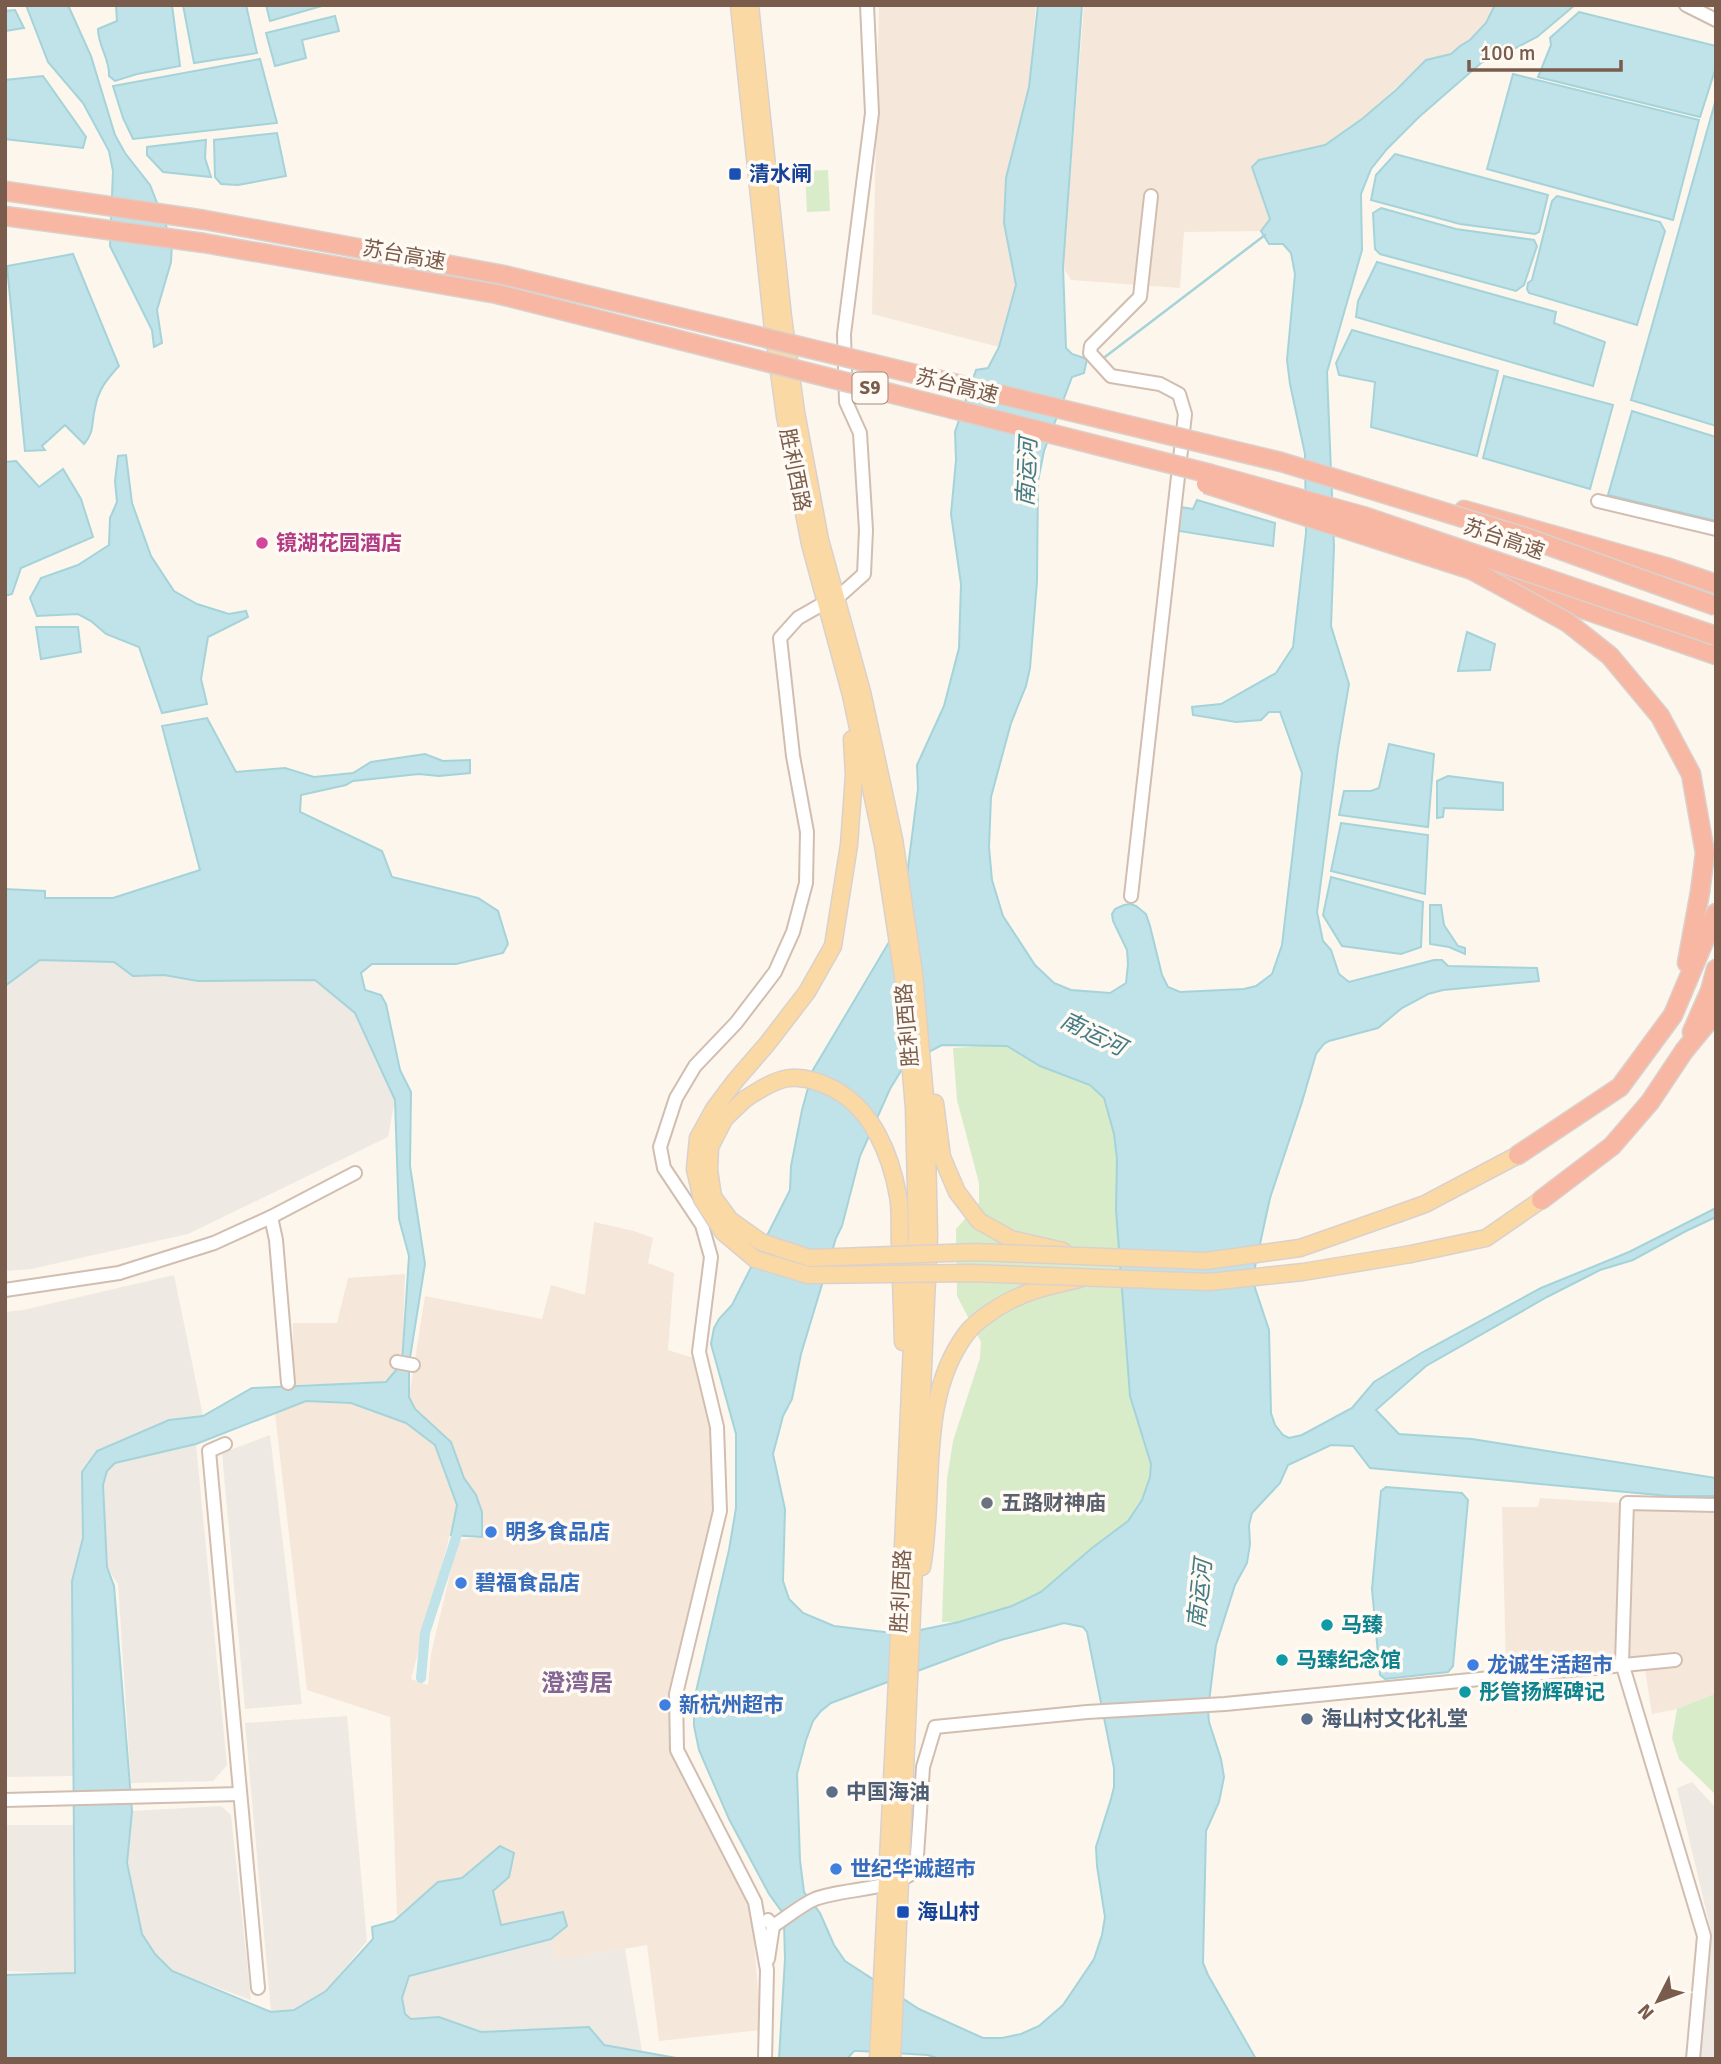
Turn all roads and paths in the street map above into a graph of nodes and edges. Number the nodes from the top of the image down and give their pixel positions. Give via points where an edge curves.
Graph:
1 (738, 5) edge
2 (750, 5) edge
3 (867, 5) edge
4 (1686, 5) edge
5 (1716, 20) edge
6 (5, 191) edge
7 (1151, 196) dead end
8 (5, 216) edge
9 (1043, 432) junction
10 (1281, 462) junction
11 (1598, 501) dead end
12 (1716, 529) edge
13 (1472, 570) junction
14 (1716, 584) edge
15 (831, 601) junction
16 (1716, 606) edge
17 (1716, 636) edge
18 (1716, 655) edge
19 (851, 695) junction
20 (1130, 896) dead end
21 (1716, 913) edge
22 (1716, 969) edge
23 (914, 973) junction
24 (1682, 995) junction
25 (1716, 1012) edge
26 (1684, 1051) junction
27 (1518, 1154) joint
28 (355, 1173) dead end
29 (1541, 1200) joint
30 (271, 1217) junction
31 (1088, 1256) junction
32 (1086, 1277) junction
33 (5, 1290) edge
34 (397, 1362) dead end
35 (413, 1365) dead end
36 (288, 1383) dead end
37 (225, 1444) dead end
38 (907, 1464) junction
39 (1716, 1505) edge
40 (907, 1628) junction
41 (1675, 1660) dead end
42 (1622, 1663) junction
43 (240, 1794) junction
44 (5, 1800) edge
45 (893, 1881) junction
46 (755, 1902) junction
47 (776, 1924) junction
48 (767, 1970) junction
49 (888, 1986) junction
50 (258, 1989) dead end
51 (765, 2059) edge
52 (878, 2059) edge
53 (892, 2059) edge
54 (1693, 2059) edge

1 - 15 main road, 胜利西路 via 785,416 810,544
2 - 15 main road, 胜利西路 via 783,317
3 - 15 street via 872,113 844,334 846,402 860,433 864,574
4 - 5 street
6 - 10 highway, 苏台高速 / S9, bridge via 205,220 504,275
7 - 20 street via 1140,297 1091,346 1090,353 1111,376 1160,384 1179,394 1185,414
8 - 9 highway, 苏台高速 / S9, bridge via 204,243 497,295
9 - 13 highway, bridge
9 - 17 highway, 苏台高速 / S9, bridge via 1363,516
10 - 14 highway, bridge via 1517,524
10 - 16 highway, 苏台高速 / S9, bridge via 1522,536
11 - 12 street
13 - 18 highway, bridge
13 - 24 highway, bridge via 1567,622 1610,656 1660,716 1691,774 1705,853
15 - 19 main road, 胜利西路
15 - 23 main road, 胜利西路 via 862,692 894,839
15 - 46 street via 798,618 780,638 807,832 806,883 793,932 775,972 695,1066 676,1098 660,1147 664,1168 702,1226 711,1257 699,1352 717,1427 720,1511 676,1695 677,1750
19 - 32 main road, bridge via 854,775 834,946 807,992 735,1081 698,1138 695,1169 702,1199 723,1232 755,1259 808,1275
19 - 38 main road, 胜利西路 via 891,897 914,1108 917,1233
21 - 24 highway
22 - 26 highway
23 - 31 main road, bridge via 942,1157 957,1192 979,1221 1011,1239
23 - 40 main road, 胜利西路 via 926,1108 929,1234
24 - 27 highway via 1673,1015 1620,1087
25 - 26 highway
26 - 29 highway via 1650,1102 1612,1146
27 - 31 main road, bridge via 1425,1204 1300,1248 1206,1261
28 - 30 street
29 - 32 main road, bridge via 1486,1238 1411,1254 1209,1282
30 - 33 street via 214,1243 119,1273
30 - 36 street
31 - 38 main road, bridge via 976,1252 810,1258 761,1242 730,1220 713,1197 710,1147 725,1118 745,1099 789,1076 818,1081 840,1092 865,1114 883,1145 898,1197
32 - 40 main road, bridge via 1018,1296 987,1316 966,1332 946,1370 934,1405 927,1541
34 - 35 street
37 - 43 street via 208,1451
38 - 40 main road, 胜利西路
39 - 42 street via 1627,1503
40 - 45 main road, 胜利西路
41 - 42 street
42 - 45 street via 1225,1704 935,1727 923,1767 916,1870
42 - 54 street via 1704,1936
43 - 44 street
43 - 50 street
45 - 47 street via 815,1899
45 - 49 main road, 胜利西路
46 - 47 street
46 - 48 street
47 - 48 street
48 - 51 street
49 - 52 main road, 胜利西路
49 - 53 main road, 胜利西路

